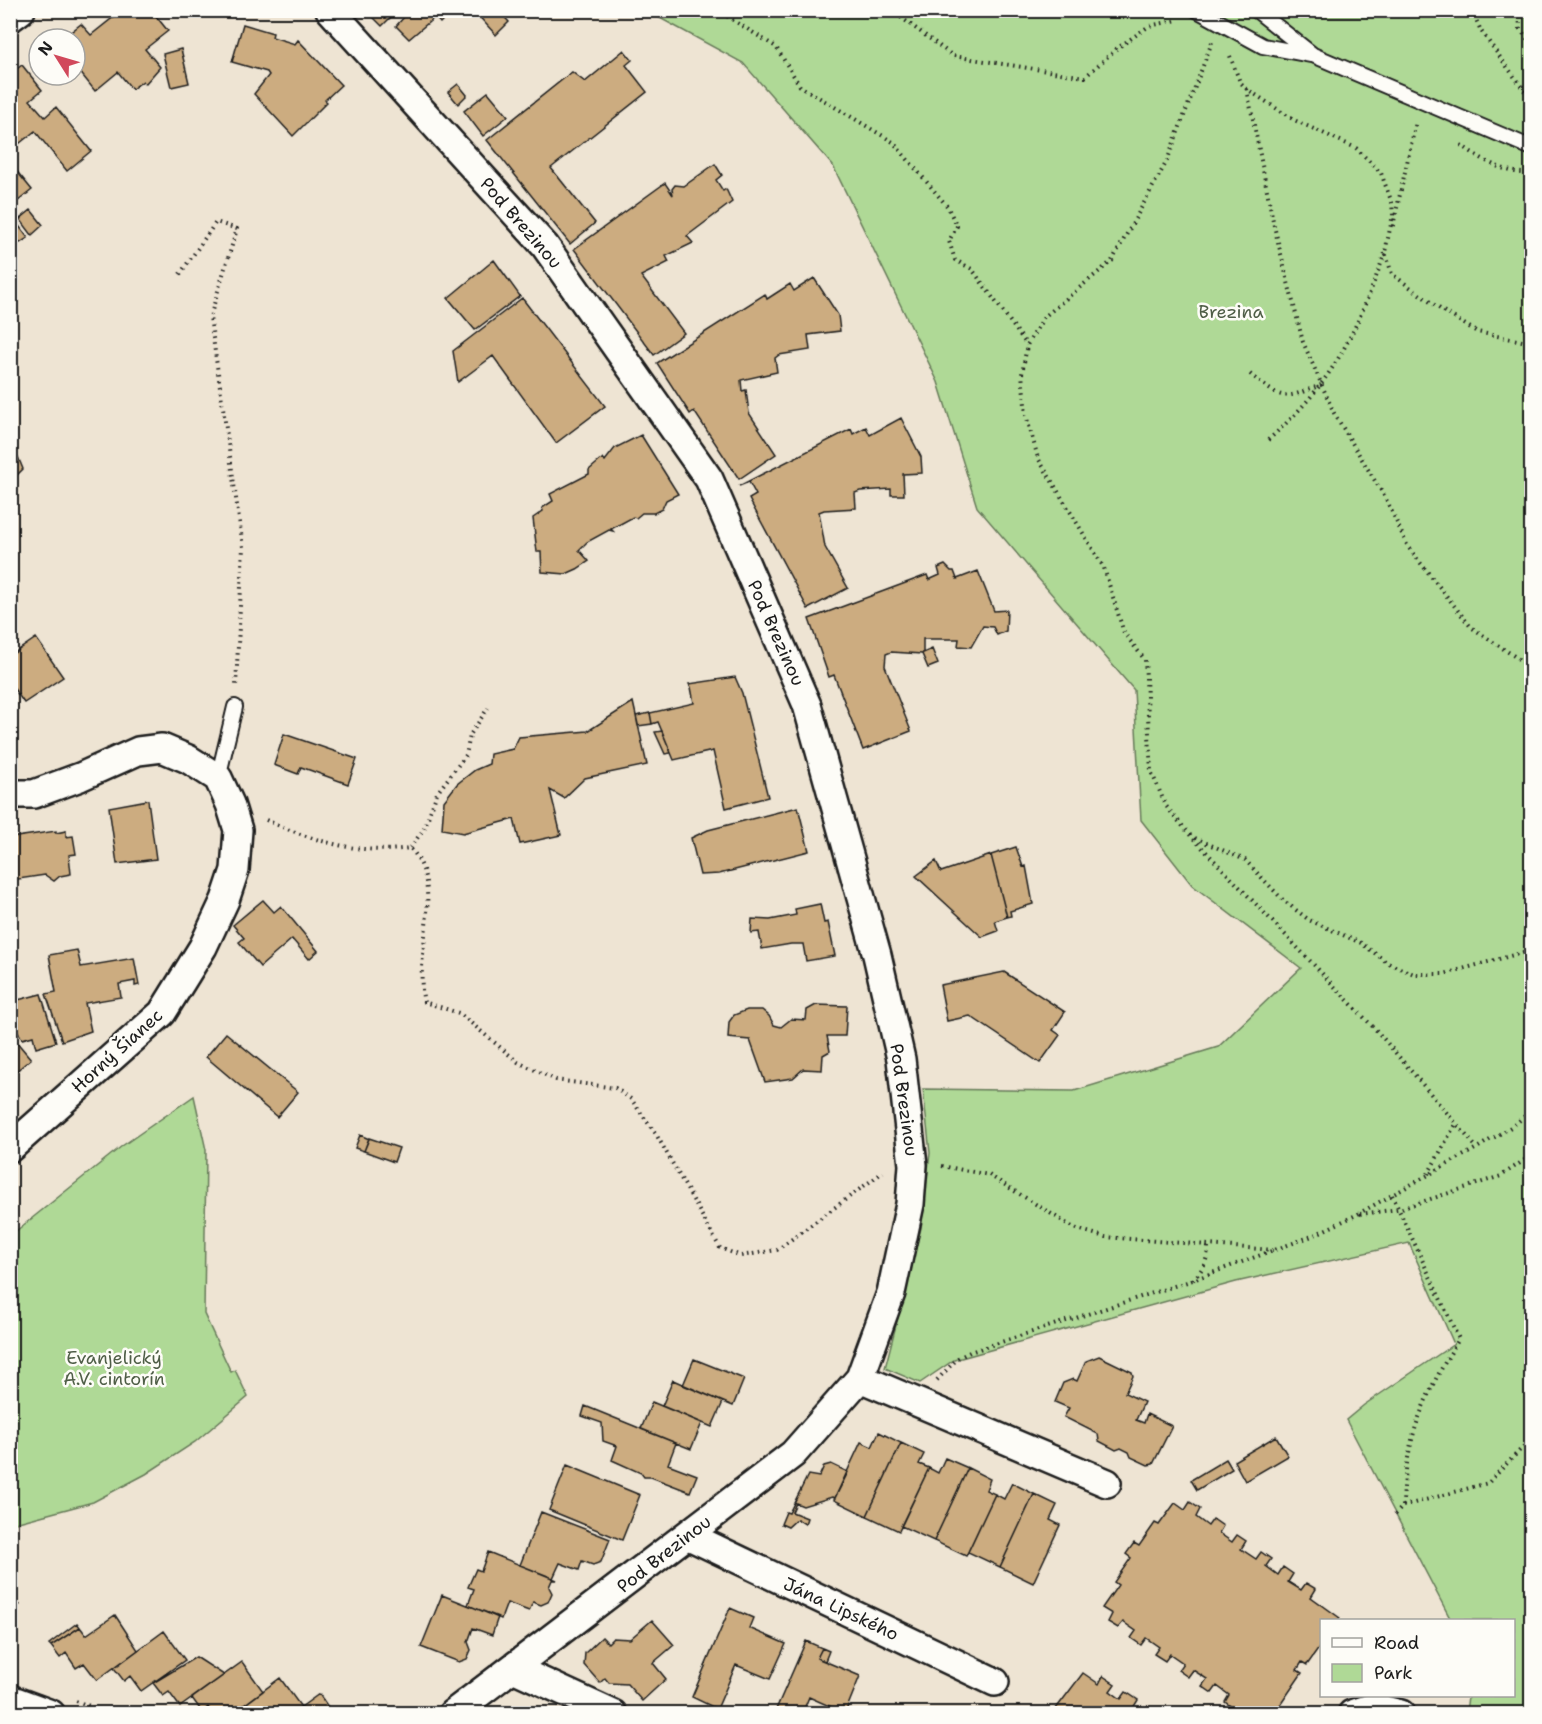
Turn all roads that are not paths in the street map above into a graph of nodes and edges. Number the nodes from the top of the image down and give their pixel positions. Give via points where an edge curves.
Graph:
1 (21, 10) edge
2 (330, 10) edge
3 (1256, 10) edge
4 (1199, 12) edge
5 (10, 18) edge
6 (1313, 55) junction
7 (1532, 148) edge
8 (235, 707) road end
9 (218, 778) junction
10 (10, 794) edge
11 (10, 1148) edge
12 (860, 1378) junction
13 (1107, 1483) dead end
14 (687, 1535) junction
15 (513, 1668) junction
16 (994, 1682) dead end
17 (10, 1699) edge
18 (51, 1713) edge
19 (452, 1713) edge
20 (614, 1713) edge
21 (1352, 1713) edge
22 (1401, 1713) edge

1 - 5 street
2 - 12 street, Pod Brezinou via 545,246 709,479 807,705 877,955 924,1165 910,1204 891,1293
3 - 6 lane
4 - 6 lane via 1263,46
6 - 7 lane
8 - 9 lane
9 - 10 street via 162,748 138,751 34,794
9 - 11 street, Horný Šianec via 238,830 235,870 184,982 162,1013
12 - 13 street
12 - 14 street, Pod Brezinou via 793,1454
14 - 15 street, Pod Brezinou
14 - 16 street, Jána Lipského
15 - 19 street, Pod Brezinou
15 - 20 street
17 - 18 street
21 - 22 street via 1373,1707

